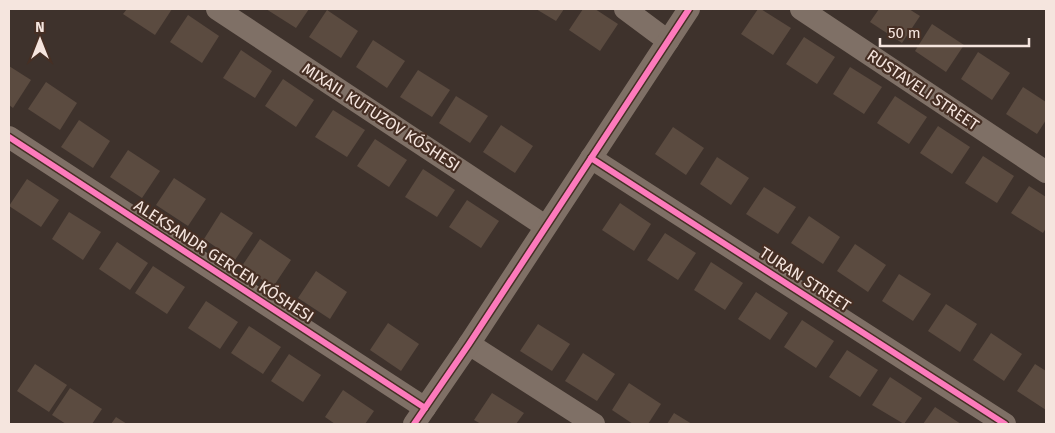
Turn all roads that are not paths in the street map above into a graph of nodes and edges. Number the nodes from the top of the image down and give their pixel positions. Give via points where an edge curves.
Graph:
1 (217, 9) edge
2 (625, 9) edge
3 (690, 9) edge
4 (801, 9) edge
5 (668, 41) junction
6 (9, 136) edge
7 (591, 158) junction
8 (1046, 172) edge
9 (545, 226) junction
10 (469, 344) junction
11 (420, 416) edge
12 (594, 424) edge
13 (1005, 424) edge

1 - 9 street, MIXAIL KUTUZOV KÓSHESI
2 - 5 street
3 - 5 street
4 - 8 street, RUSTAVELI STREET
5 - 7 street
6 - 11 street, ALEKSANDR GERCEN KÓSHESI
7 - 9 street
7 - 13 street, TURAN STREET
9 - 10 street
10 - 11 street
10 - 12 street

